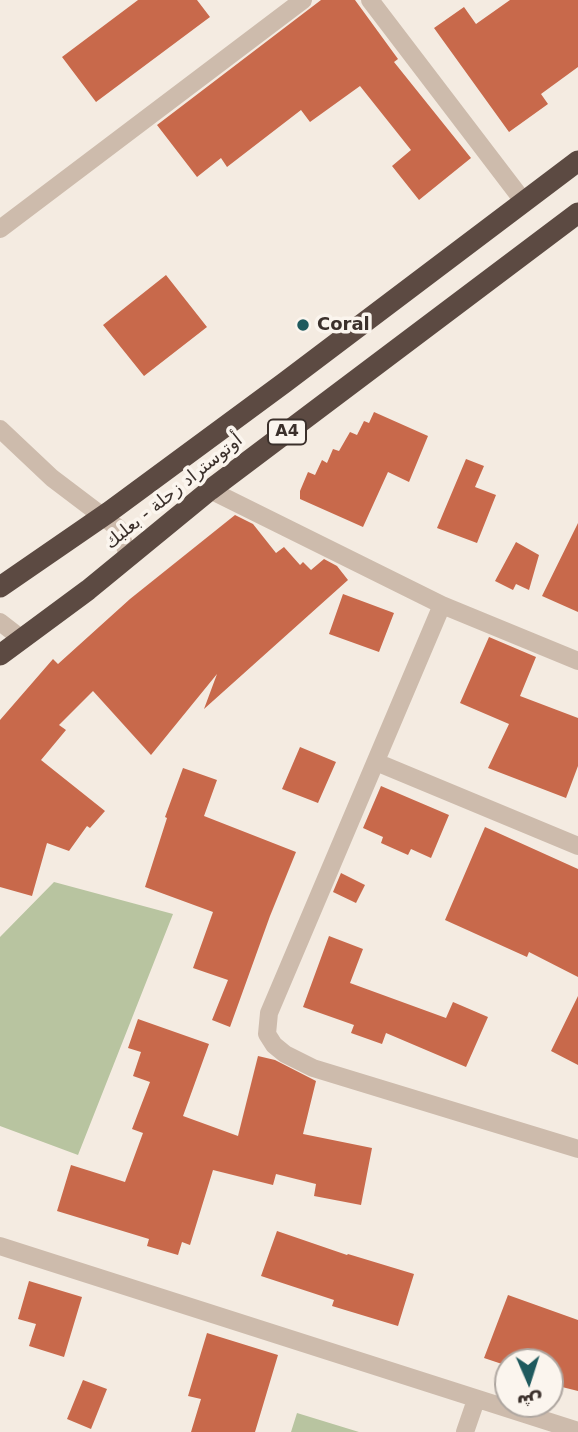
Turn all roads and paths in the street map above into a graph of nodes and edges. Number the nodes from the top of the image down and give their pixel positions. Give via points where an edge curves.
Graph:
1 (303, 0) edge
2 (370, 0) edge
3 (578, 161) edge
4 (524, 202) junction
5 (578, 213) edge
6 (0, 229) edge
7 (0, 429) edge
8 (210, 490) junction
9 (102, 516) junction
10 (130, 557) junction
11 (0, 587) edge
12 (442, 605) junction
13 (0, 622) edge
14 (22, 639) junction
15 (0, 655) edge
16 (578, 661) edge
17 (376, 762) junction
18 (578, 846) edge
19 (578, 1149) edge
20 (0, 1246) edge
21 (476, 1400) junction
22 (465, 1432) edge
23 (578, 1432) edge

1 - 6 street
2 - 4 street
3 - 4 highway, أوتوستراد زحلة - بعلبك / A4
4 - 9 highway, أوتوستراد زحلة - بعلبك / A4
5 - 8 highway, أوتوستراد زحلة - بعلبك / A4
7 - 9 street via 52,478
8 - 10 highway, أوتوستراد زحلة - بعلبك / A4
8 - 12 street
9 - 10 street via 118,528
9 - 11 highway, أوتوستراد زحلة - بعلبك / A4
10 - 14 highway, أوتوستراد زحلة - بعلبك / A4
12 - 16 street
12 - 17 street
13 - 14 street
14 - 15 highway, أوتوستراد زحلة - بعلبك / A4
17 - 18 street
17 - 19 street via 269,1013 267,1034 285,1054 313,1068
20 - 21 street
21 - 22 street
21 - 23 street

